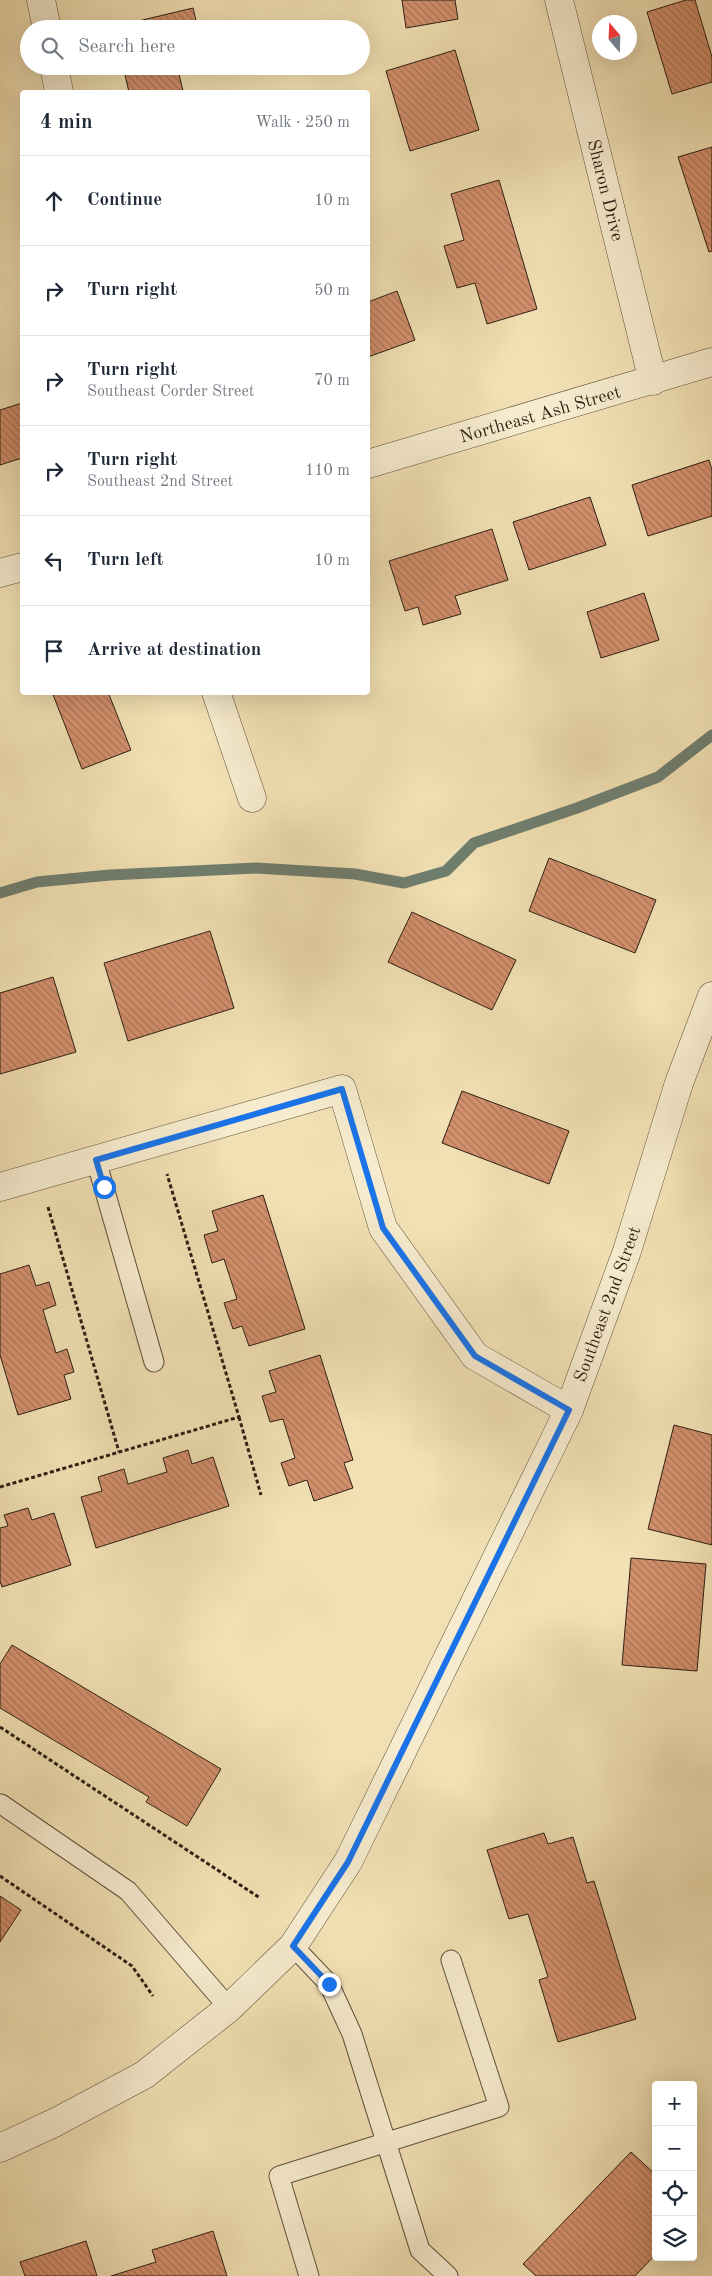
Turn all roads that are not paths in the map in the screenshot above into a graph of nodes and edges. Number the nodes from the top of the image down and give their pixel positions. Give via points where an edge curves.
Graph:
1 (41, 0) edge
2 (559, 0) edge
3 (45, 20) edge
4 (56, 75) edge
5 (59, 90) edge
6 (712, 362) edge
7 (653, 381) junction
8 (370, 463) edge
9 (20, 568) edge
10 (0, 573) edge
11 (217, 695) edge
12 (252, 798) dead end
13 (712, 996) edge
14 (96, 1160) junction
15 (0, 1187) edge
16 (154, 1362) dead end
17 (569, 1410) junction
18 (1, 1804) edge
19 (293, 1946) junction
20 (451, 1960) dead end
21 (229, 2008) junction
22 (386, 2142) junction
23 (0, 2148) edge
24 (309, 2276) edge
25 (448, 2276) edge

1 - 3 street
2 - 7 street, Sharon Drive
4 - 5 street
6 - 7 street, Northeast Ash Street
7 - 8 street, Northeast Ash Street
9 - 10 street
11 - 12 street
13 - 17 street, Southeast 2nd Street via 679,1083 627,1251
14 - 15 street
14 - 16 lane
14 - 17 street via 342,1089 383,1228 475,1356
17 - 19 street, Southeast 2nd Street via 348,1862
18 - 21 lane via 128,1891
19 - 21 street, Southeast 2nd Street
19 - 22 lane via 329,1984 352,2034
20 - 22 lane via 499,2107
21 - 23 street, Southeast 2nd Street via 144,2075
22 - 24 lane via 278,2176
22 - 25 lane via 420,2250

